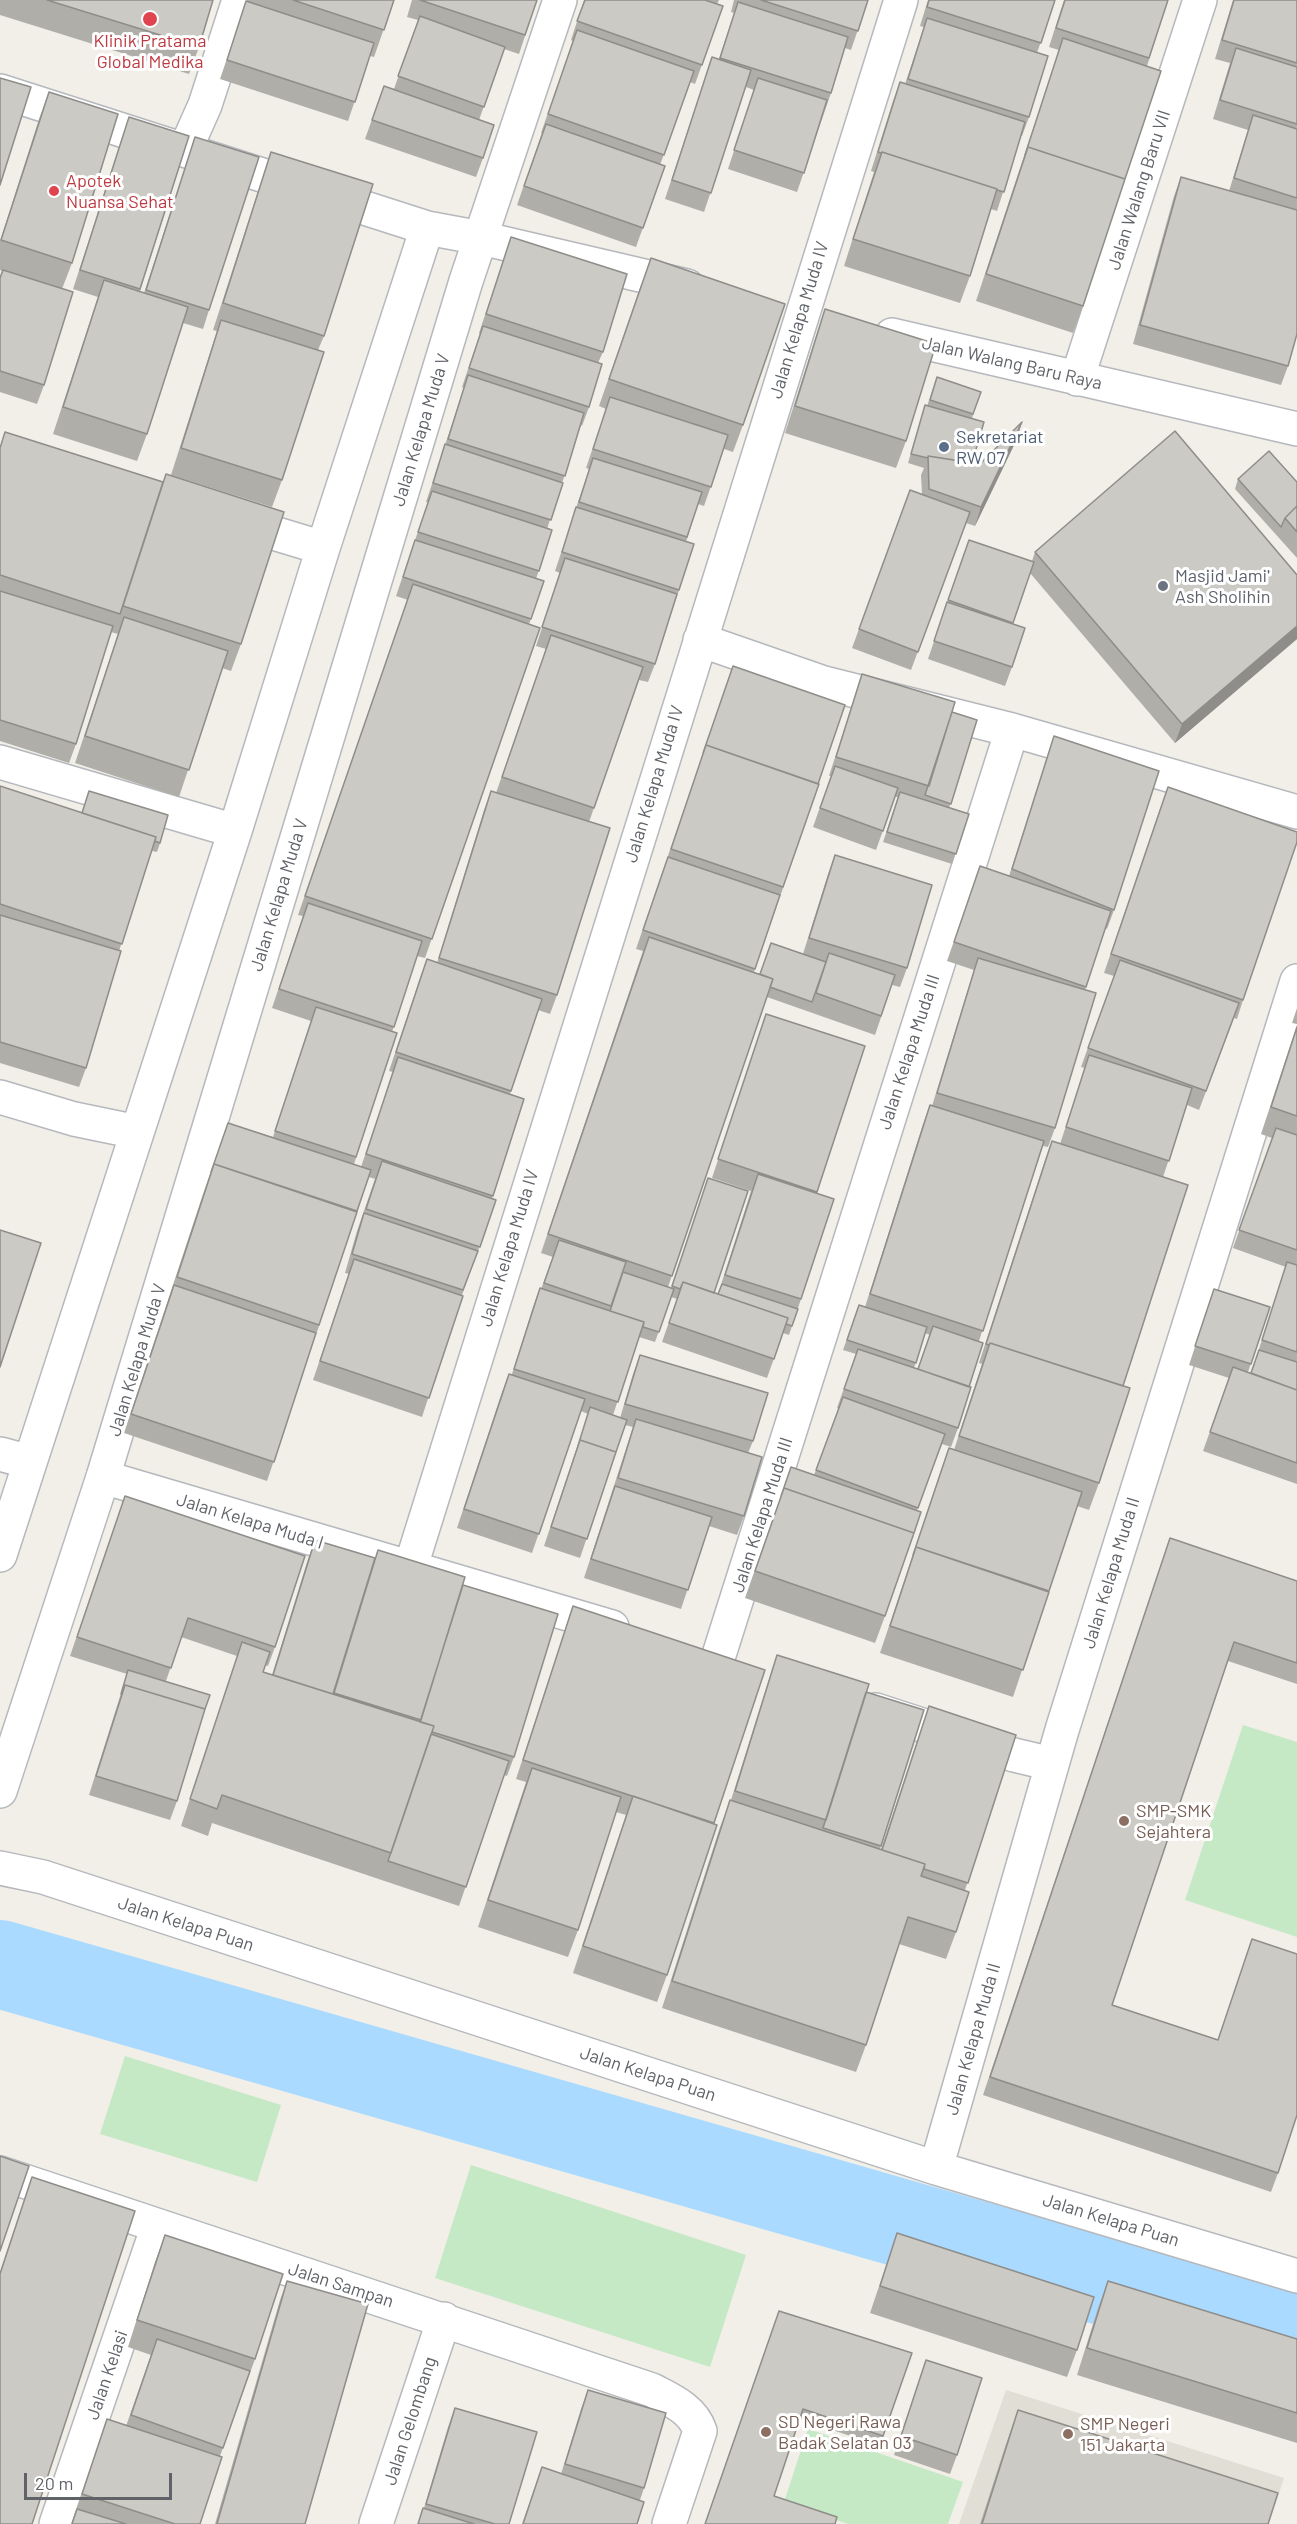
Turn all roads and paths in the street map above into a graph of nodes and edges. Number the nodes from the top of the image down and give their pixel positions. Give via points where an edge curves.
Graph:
1 (239, 0) edge
2 (560, 0) edge
3 (901, 0) edge
4 (1200, 0) edge
5 (0, 91) edge
6 (185, 150) junction
7 (427, 228) junction
8 (481, 238) junction
9 (721, 294) edge
10 (789, 310) junction
11 (1077, 380) junction
12 (1297, 429) edge
13 (204, 512) edge
14 (323, 548) junction
15 (700, 640) junction
16 (1012, 730) junction
17 (0, 762) edge
18 (1297, 812) edge
19 (235, 831) junction
20 (1297, 981) edge
21 (0, 1097) edge
22 (137, 1132) junction
23 (15, 1458) edge
24 (103, 1477) junction
25 (0, 1555) edge
26 (410, 1569) junction
27 (638, 1635) edge
28 (684, 1648) edge
29 (718, 1658) junction
30 (751, 1669) edge
31 (850, 1701) edge
32 (1052, 1764) junction
33 (0, 1791) edge
34 (0, 1868) edge
35 (936, 2168) junction
36 (0, 2173) edge
37 (158, 2226) junction
38 (1297, 2276) edge
39 (444, 2319) junction
40 (56, 2524) edge
41 (376, 2524) edge
42 (669, 2524) edge

1 - 6 street via 205,105
2 - 8 street, Jalan Kelapa Muda V
3 - 10 street, Jalan Kelapa Muda IV
4 - 11 street, Jalan Walang Baru VII
5 - 6 street
6 - 7 street
7 - 8 street
7 - 14 street
8 - 9 street
8 - 24 street, Jalan Kelapa Muda V
10 - 11 street, Jalan Walang Baru Raya
10 - 15 street, Jalan Kelapa Muda IV
11 - 12 street, Jalan Walang Baru Raya
13 - 14 street
14 - 19 street
15 - 16 street via 824,683
15 - 26 street, Jalan Kelapa Muda IV
16 - 18 street
16 - 29 street, Jalan Kelapa Muda III
17 - 19 street
19 - 22 street
20 - 32 street, Jalan Kelapa Muda II
21 - 22 street
22 - 23 street
23 - 25 street
24 - 26 street, Jalan Kelapa Muda I
24 - 33 street, Jalan Kelapa Muda V
26 - 27 street, Jalan Kelapa Muda I
28 - 29 street
29 - 30 street
31 - 32 street
32 - 35 street, Jalan Kelapa Muda II
34 - 35 street, Jalan Kelapa Puan via 43,1877
35 - 38 street, Jalan Kelapa Puan
36 - 37 street, Jalan Sampan
37 - 39 street, Jalan Sampan
37 - 40 street, Jalan Kelasi
39 - 41 street, Jalan Gelombang
39 - 42 street, Jalan Sampan via 651,2390 680,2405 696,2419 700,2431

